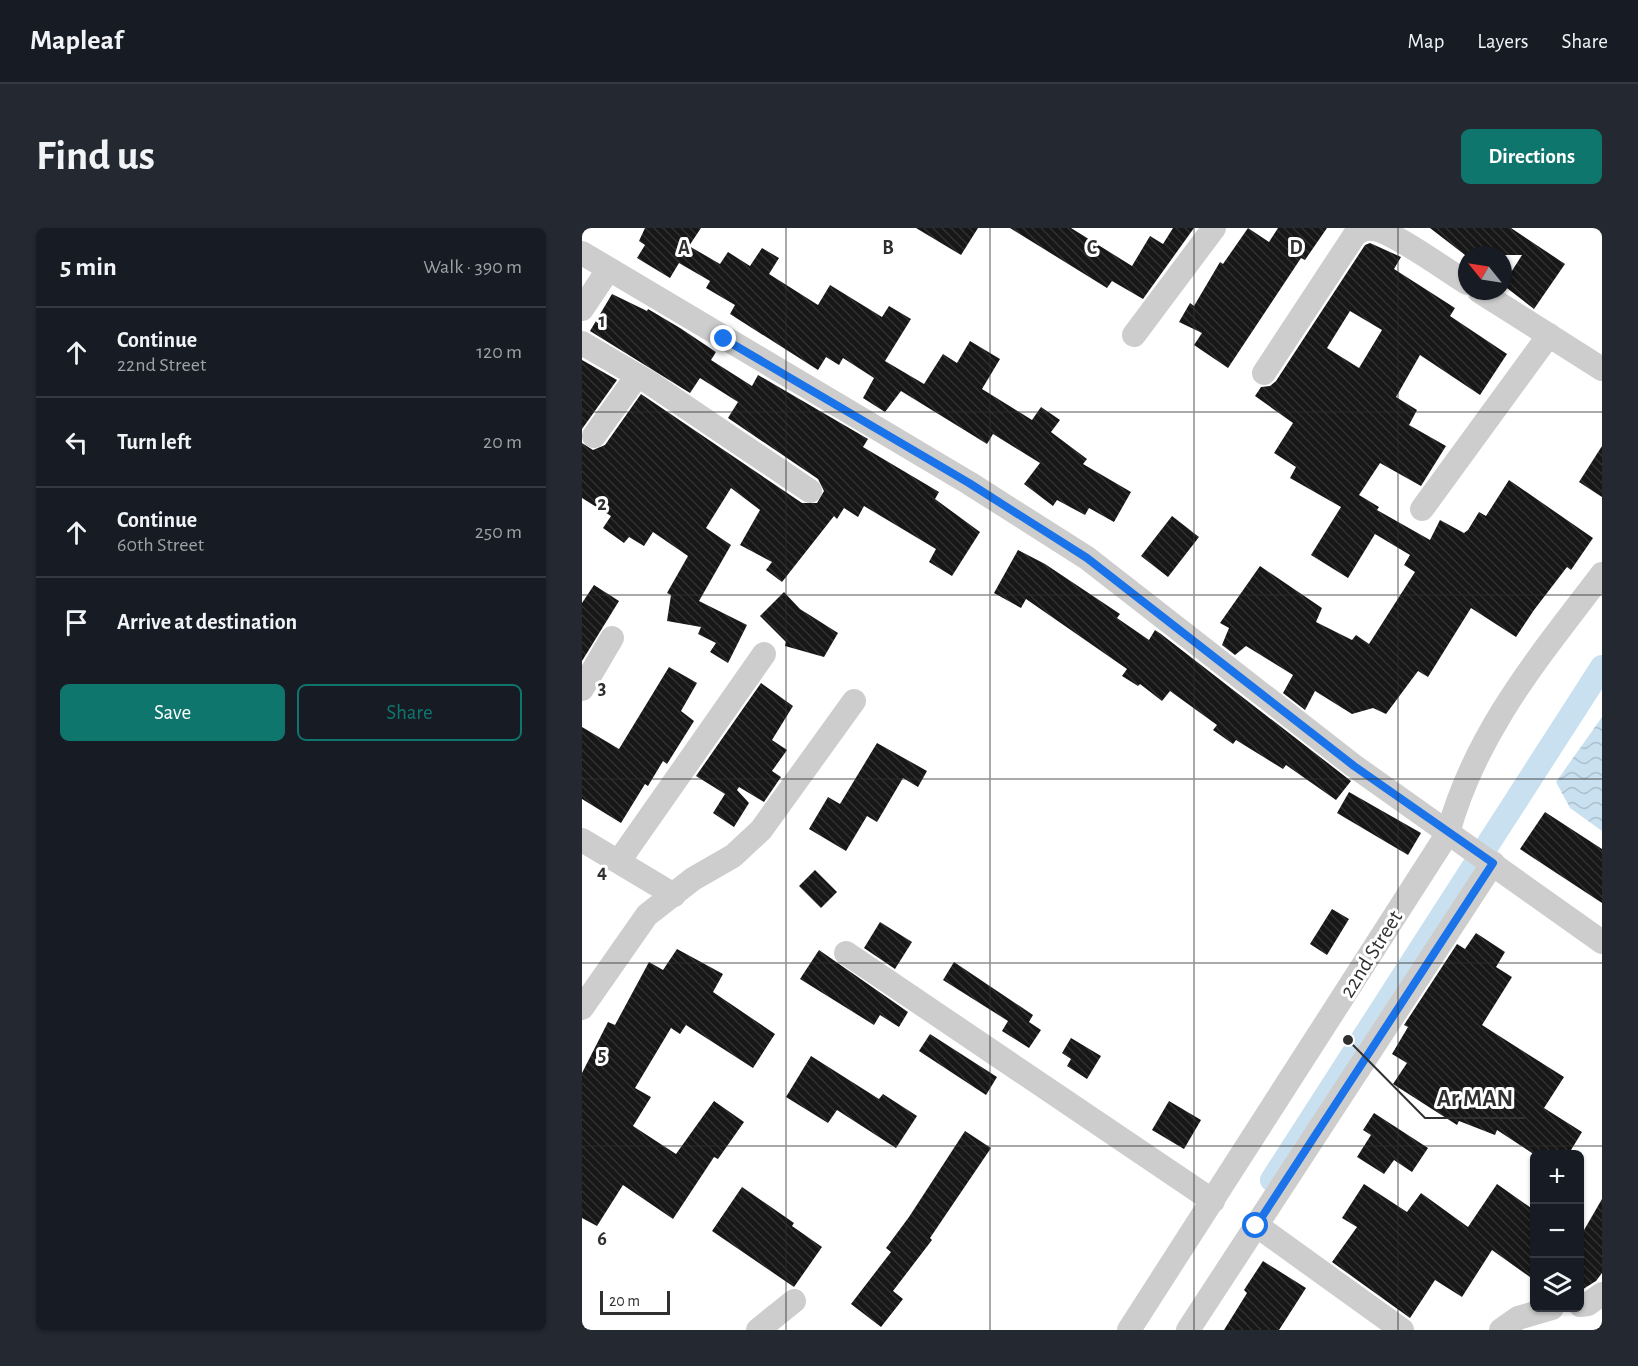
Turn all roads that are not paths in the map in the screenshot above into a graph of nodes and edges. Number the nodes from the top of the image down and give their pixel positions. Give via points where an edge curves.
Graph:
1 (1214, 228) edge
2 (582, 254) edge
3 (608, 270) junction
4 (1458, 278) edge
5 (1493, 300) edge
6 (582, 309) edge
7 (1134, 335) dead end
8 (1549, 335) junction
9 (582, 343) edge
10 (1602, 369) edge
11 (1264, 372) dead end
12 (637, 376) junction
13 (594, 436) dead end
14 (810, 491) dead end
15 (1422, 510) dead end
16 (1602, 574) edge
17 (612, 638) dead end
18 (764, 654) dead end
19 (582, 689) edge
20 (854, 701) dead end
21 (1453, 837) junction
22 (582, 840) edge
23 (618, 861) junction
24 (1490, 861) junction
25 (674, 895) junction
26 (1602, 942) edge
27 (846, 952) dead end
28 (582, 1008) edge
29 (1213, 1201) junction
30 (1256, 1226) junction
31 (1602, 1294) edge
32 (794, 1300) dead end
33 (1584, 1304) edge
34 (1538, 1312) edge
35 (758, 1330) edge
36 (1130, 1330) edge
37 (1188, 1330) edge
38 (1402, 1330) edge
39 (1501, 1330) edge

1 - 7 street
2 - 3 street
3 - 6 street
3 - 21 street via 969,483 1087,558 1309,732
4 - 11 street via 1391,236 1364,230 1354,236
5 - 8 street
8 - 10 street
8 - 15 street
9 - 12 street
12 - 13 street
12 - 14 street
16 - 21 street, 22nd Street via 1516,690 1476,756 1459,793
17 - 19 street
18 - 23 street
20 - 25 street via 760,830 733,856
21 - 24 street
21 - 29 street, 22nd Street
22 - 23 street
23 - 25 street
24 - 26 street
24 - 30 street
25 - 28 street via 639,924
27 - 29 street
29 - 36 street, 22nd Street
30 - 37 street
30 - 38 street
31 - 33 street
32 - 35 street
34 - 39 street via 1518,1318

